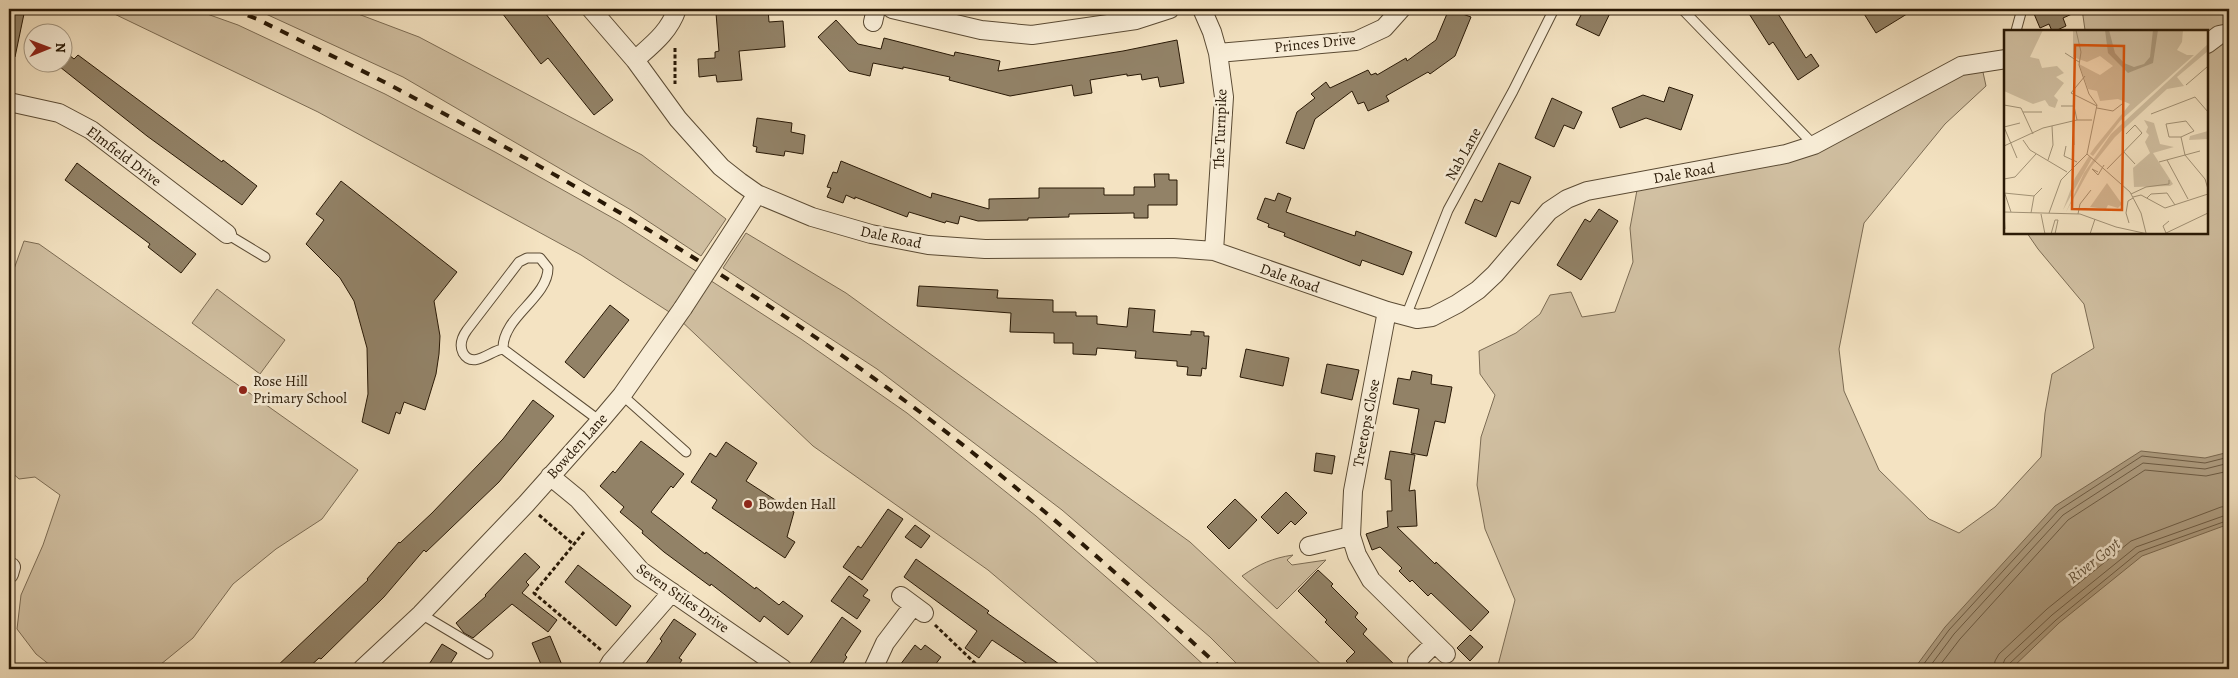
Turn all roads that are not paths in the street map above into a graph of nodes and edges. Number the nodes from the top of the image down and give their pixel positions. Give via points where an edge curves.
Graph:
1 (591, 9) edge
2 (678, 9) edge
3 (892, 9) edge
4 (1170, 9) edge
5 (1202, 9) edge
6 (1401, 9) edge
7 (1554, 9) edge
8 (1682, 9) edge
9 (2022, 9) edge
10 (2016, 30) edge
11 (2229, 33) edge
12 (2208, 43) edge
13 (1218, 53) junction
14 (2004, 59) edge
15 (635, 60) junction
16 (9, 102) edge
17 (1814, 145) junction
18 (757, 194) junction
19 (228, 234) joint
20 (1214, 252) junction
21 (265, 257) dead end
22 (1387, 311) junction
23 (1406, 316) junction
24 (505, 351) junction
25 (622, 395) junction
26 (600, 422) junction
27 (686, 452) dead end
28 (550, 476) junction
29 (1351, 536) junction
30 (1309, 546) dead end
31 (672, 592) junction
32 (913, 605) road end
33 (421, 614) junction
34 (488, 654) dead end
35 (1417, 661) dead end
36 (609, 665) edge
37 (362, 669) edge
38 (783, 669) edge
39 (873, 669) edge

1 - 15 street, Dale Road
2 - 15 street via 662,37
3 - 4 street via 981,30 1032,35 1136,20
5 - 13 street, The Turnpike
6 - 13 street, Princes Drive via 1384,28 1356,41
7 - 23 lane, Nab Lane via 1448,210
8 - 17 lane
9 - 10 lane
11 - 12 street via 2219,35
13 - 20 street, The Turnpike via 1224,97
14 - 17 street, Dale Road via 1961,66
15 - 18 street, Dale Road via 678,119 721,167
16 - 19 street, Elmfield Drive via 59,113 91,130
17 - 23 street, Dale Road via 1786,154 1587,191 1567,198 1478,290 1432,317 1417,319
18 - 20 street, Dale Road via 812,217 871,234 928,245 985,249 1173,248
18 - 25 street, Bowden Lane, bridge
19 - 21 lane
20 - 22 street, Dale Road
22 - 23 street, Dale Road
22 - 29 street, Treetops Close via 1353,491
24 - 24 lane via 493,351 473,360 462,351 463,337 519,262 540,258 548,268 545,282 505,334
24 - 26 lane
25 - 26 street, Bowden Lane
25 - 27 lane
26 - 28 street, Bowden Lane
28 - 31 street, Seven Stiles Drive via 578,499 641,571
28 - 33 street, Bowden Lane
29 - 30 street
29 - 35 street, Treetops Close via 1371,580 1441,648
31 - 36 street
31 - 38 street, Seven Stiles Drive
32 - 39 street via 885,644
33 - 34 lane
33 - 37 street, Bowden Lane

